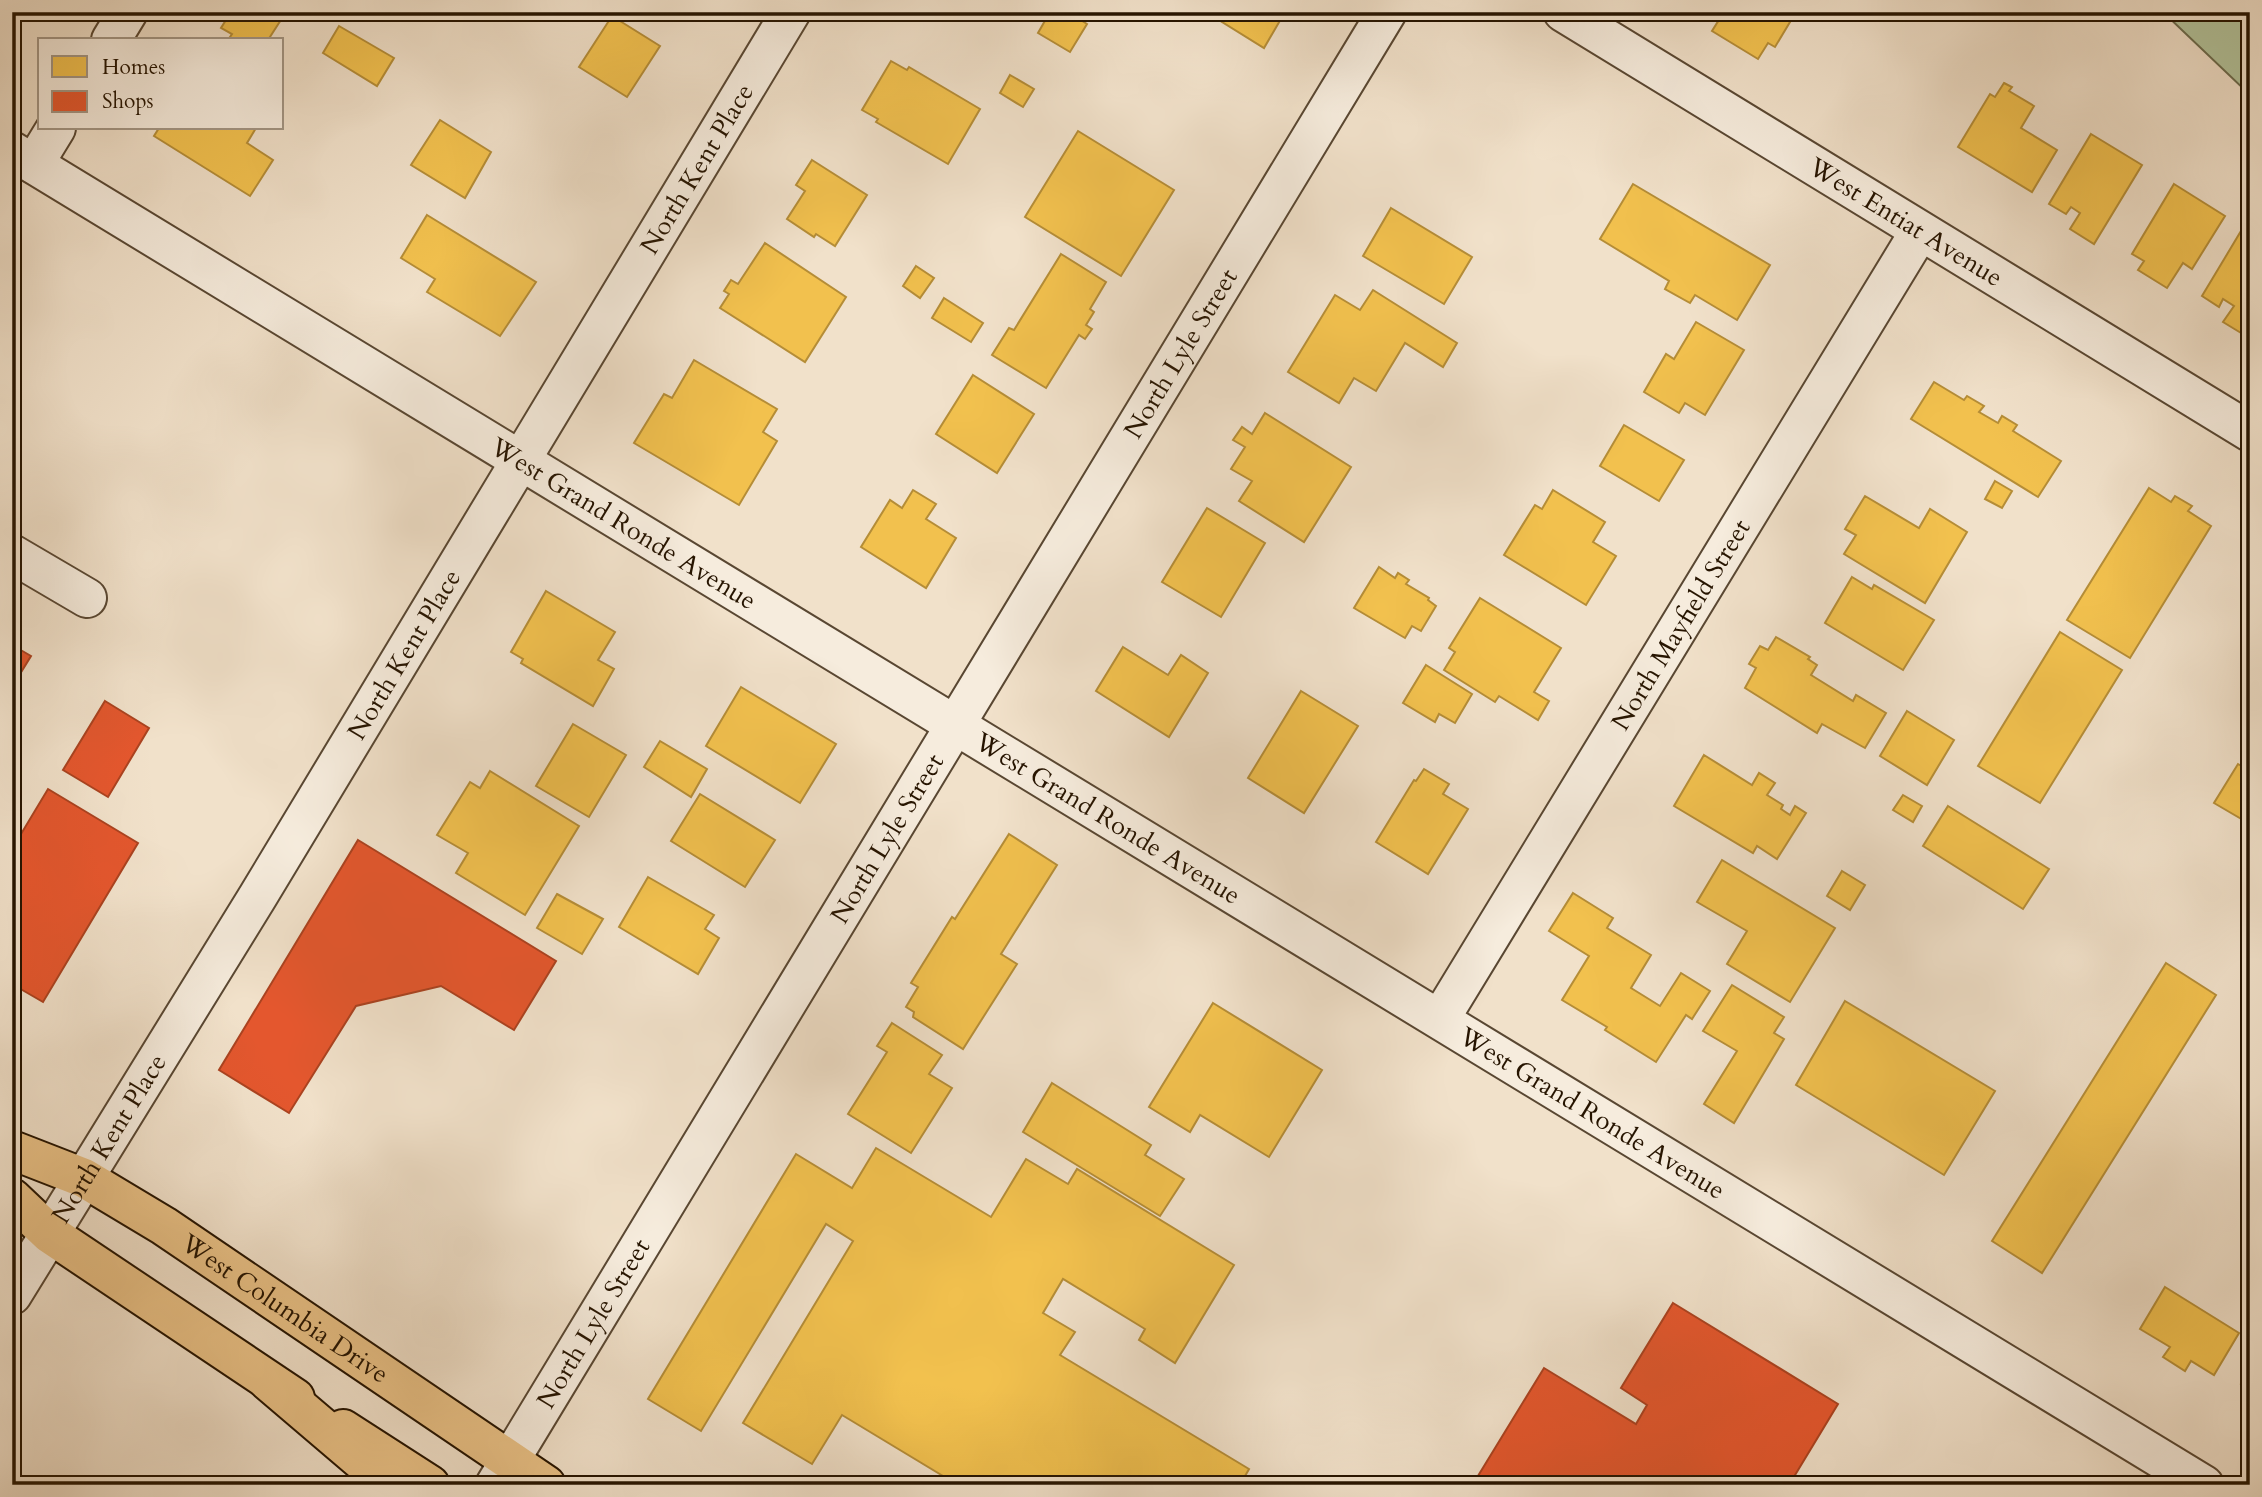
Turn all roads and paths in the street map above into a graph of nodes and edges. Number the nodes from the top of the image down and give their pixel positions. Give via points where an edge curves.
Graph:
1 (128, 12) edge
2 (791, 12) edge
3 (1387, 12) edge
4 (1563, 12) edge
5 (112, 38) edge
6 (54, 130) edge
7 (23, 157) edge
8 (1920, 231) junction
9 (2250, 432) edge
10 (521, 460) junction
11 (12, 554) edge
12 (87, 598) dead end
13 (956, 725) junction
14 (1440, 1019) junction
15 (12, 1150) edge
16 (85, 1178) junction
17 (12, 1198) edge
18 (50, 1234) junction
19 (12, 1295) edge
20 (268, 1381) junction
21 (503, 1473) edge
22 (390, 1485) edge
23 (430, 1485) edge
24 (546, 1485) edge
25 (2204, 1485) edge

1 - 5 street
2 - 10 street, North Kent Place
3 - 13 street, North Lyle Street
4 - 8 street, West Entiat Avenue
6 - 7 street
7 - 10 street, West Grand Ronde Avenue
8 - 9 street, West Entiat Avenue
8 - 14 street, North Mayfield Street
10 - 13 street, West Grand Ronde Avenue
10 - 16 street, North Kent Place
11 - 12 street
13 - 14 street, West Grand Ronde Avenue
13 - 21 street, North Lyle Street
14 - 25 street, West Grand Ronde Avenue
15 - 16 main road, West Columbia Drive
16 - 18 street, North Kent Place
16 - 21 main road, West Columbia Drive via 227,1268
17 - 18 main road
18 - 19 street, North Kent Place
18 - 20 main road
20 - 22 main road
20 - 23 main road
21 - 24 main road, West Columbia Drive

